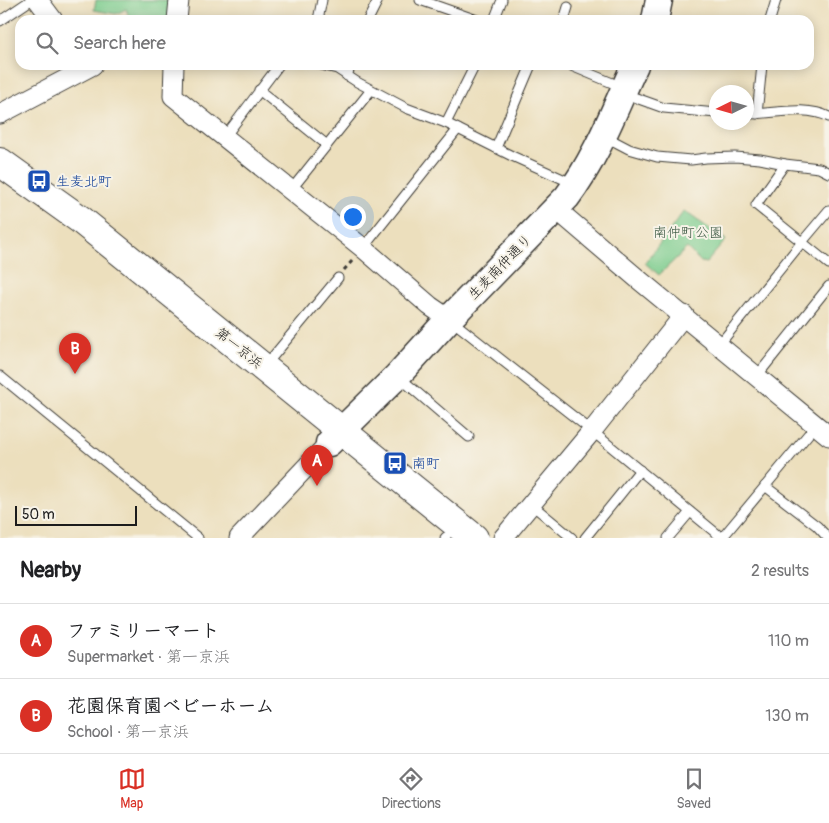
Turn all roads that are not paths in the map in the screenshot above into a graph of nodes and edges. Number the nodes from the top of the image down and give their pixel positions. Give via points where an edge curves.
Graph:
1 (30, 0) edge
2 (38, 0) edge
3 (180, 0) edge
4 (322, 0) edge
5 (378, 0) edge
6 (420, 0) edge
7 (502, 0) edge
8 (659, 0) edge
9 (776, 0) edge
10 (568, 7) dead end
11 (49, 15) edge
12 (178, 15) edge
13 (319, 15) edge
14 (370, 15) edge
15 (463, 15) edge
16 (496, 15) edge
17 (566, 15) edge
18 (656, 15) edge
19 (772, 15) edge
20 (0, 21) edge
21 (79, 70) edge
22 (174, 70) edge
23 (275, 70) edge
24 (339, 70) edge
25 (350, 70) edge
26 (472, 70) edge
27 (529, 70) edge
28 (586, 70) edge
29 (761, 70) edge
30 (348, 76) junction
31 (627, 82) edge
32 (259, 90) junction
33 (371, 90) junction
34 (709, 112) edge
35 (0, 114) edge
36 (757, 114) joint
37 (829, 117) edge
38 (446, 122) junction
39 (458, 129) junction
40 (603, 136) junction
41 (224, 138) junction
42 (327, 145) junction
43 (496, 148) junction
44 (0, 162) edge
45 (786, 164) junction
46 (829, 173) edge
47 (0, 182) edge
48 (576, 185) junction
49 (291, 190) junction
50 (556, 209) junction
51 (829, 210) edge
52 (802, 242) junction
53 (359, 252) junction
54 (829, 264) edge
55 (338, 278) road end
56 (829, 286) edge
57 (684, 315) junction
58 (449, 319) junction
59 (719, 345) junction
60 (264, 368) junction
61 (0, 376) edge
62 (397, 376) junction
63 (757, 376) junction
64 (822, 430) edge
65 (592, 431) junction
66 (336, 437) junction
67 (469, 437) dead end
68 (640, 470) junction
69 (765, 486) junction
70 (531, 504) junction
71 (690, 512) junction
72 (198, 538) edge
73 (239, 538) edge
74 (446, 538) edge
75 (474, 538) edge
76 (503, 538) edge
77 (572, 538) edge
78 (585, 538) edge
79 (668, 538) edge
80 (828, 538) edge

1 - 20 lane
2 - 11 street
3 - 12 street
4 - 13 lane
5 - 14 lane
6 - 15 lane
7 - 16 lane
8 - 18 street
9 - 19 lane
10 - 17 lane
21 - 35 street
22 - 41 street via 173,96
23 - 32 lane
24 - 30 lane
25 - 30 lane
26 - 38 lane
27 - 43 lane
28 - 31 lane
29 - 36 lane
30 - 33 lane
31 - 34 lane via 664,108
31 - 40 street, 生麦南仲通り
32 - 41 lane
32 - 42 lane
33 - 38 lane via 406,108
33 - 42 lane
36 - 37 lane via 802,111
38 - 39 lane
39 - 43 lane
39 - 53 lane
40 - 45 lane via 629,149 657,157 691,160 735,157
40 - 48 street, 生麦南仲通り
41 - 49 street
42 - 49 lane
43 - 48 lane
44 - 60 highway, 第一京浜 via 81,220
45 - 46 lane via 818,168
45 - 52 lane via 756,204
47 - 66 highway, 第一京浜
48 - 50 street, 生麦南仲通り
49 - 53 street
50 - 57 street
50 - 58 street, 生麦南仲通り
51 - 52 lane
52 - 54 lane
52 - 59 lane
53 - 58 street
55 - 60 lane
56 - 63 lane
57 - 59 street
57 - 65 street
58 - 62 street, 生麦南仲通り
58 - 65 lane
59 - 63 street
60 - 66 highway, 第一京浜
61 - 72 lane
62 - 66 street, 生麦南仲通り
62 - 67 lane
63 - 64 street
64 - 69 lane
65 - 68 lane
65 - 70 street
66 - 73 street
66 - 74 highway, 第一京浜
66 - 75 highway, 第一京浜
68 - 71 lane
68 - 78 lane
69 - 71 lane via 722,538
69 - 80 lane
70 - 76 street
70 - 77 lane
71 - 79 lane

